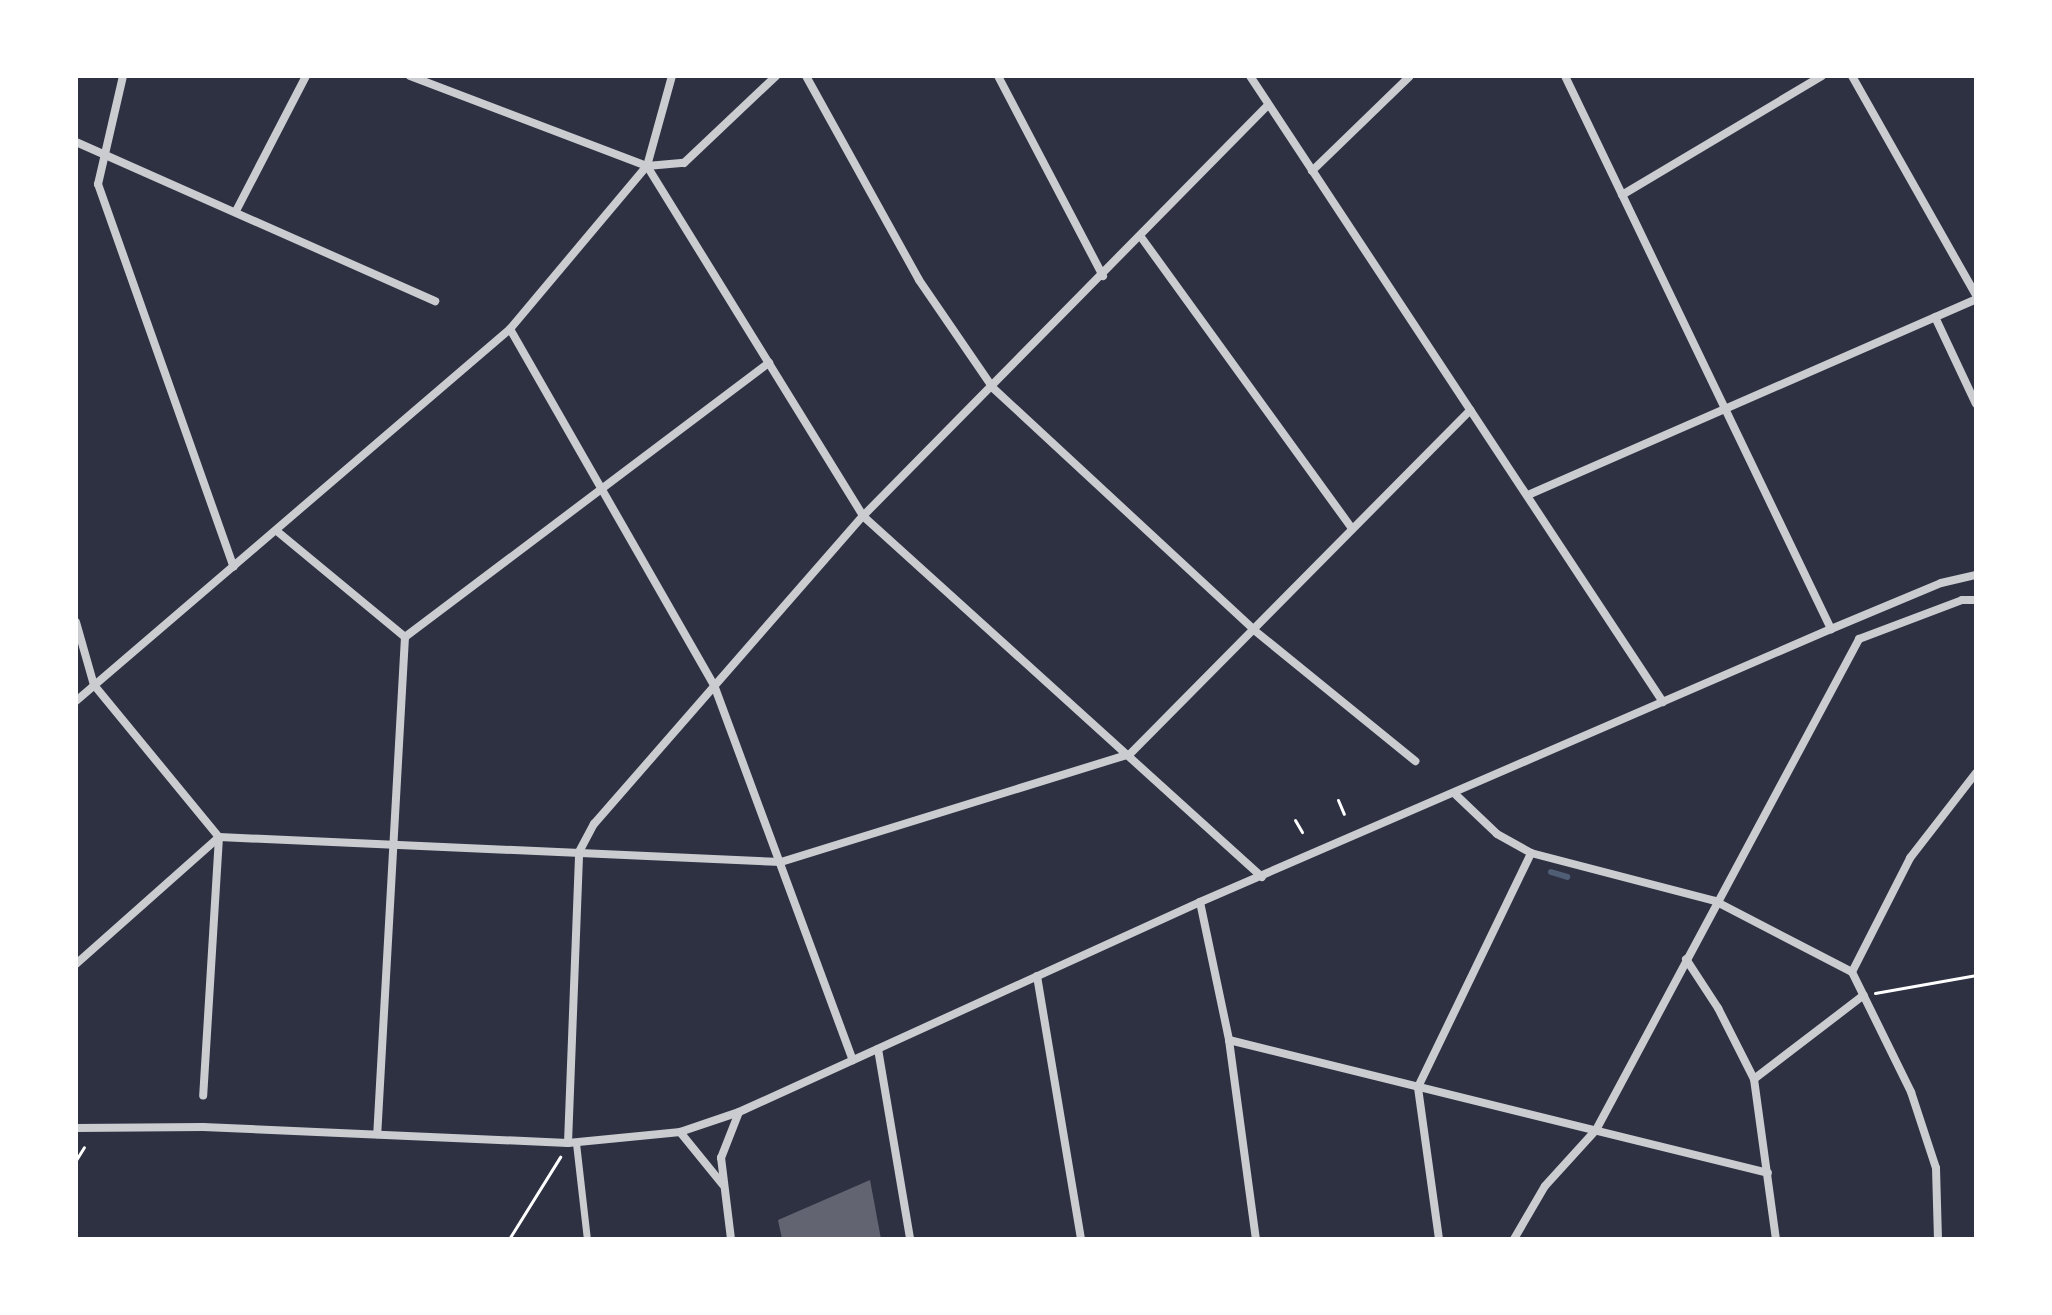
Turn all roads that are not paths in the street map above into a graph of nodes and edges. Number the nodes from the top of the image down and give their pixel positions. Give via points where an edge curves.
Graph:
1 (123, 76) edge
2 (306, 76) edge
3 (410, 76) edge
4 (672, 76) edge
5 (776, 76) edge
6 (806, 76) edge
7 (998, 76) edge
8 (1250, 76) edge
9 (1410, 76) edge
10 (1565, 76) edge
11 (1822, 76) edge
12 (1852, 76) edge
13 (1268, 105) junction
14 (76, 142) edge
15 (103, 155) junction
16 (647, 166) junction
17 (1312, 171) junction
18 (1622, 195) junction
19 (236, 211) junction
20 (1141, 237) junction
21 (1103, 276) junction
22 (1976, 297) edge
23 (435, 301) dead end
24 (1935, 317) junction
25 (510, 329) junction
26 (769, 363) junction
27 (993, 388) junction
28 (1976, 404) edge
29 (1471, 410) junction
30 (1725, 410) junction
31 (603, 488) junction
32 (1528, 495) junction
33 (863, 516) junction
34 (1351, 527) junction
35 (278, 532) junction
36 (234, 567) junction
37 (1976, 575) edge
38 (1976, 600) edge
39 (76, 622) edge
40 (1831, 629) junction
41 (1254, 630) junction
42 (405, 637) junction
43 (94, 685) junction
44 (714, 685) junction
45 (76, 701) edge
46 (1663, 702) junction
47 (1130, 754) junction
48 (1415, 761) dead end
49 (1976, 773) edge
50 (1454, 793) junction
51 (219, 837) junction
52 (392, 846) junction
53 (579, 852) junction
54 (1531, 853) junction
55 (781, 862) junction
56 (1262, 877) junction
57 (1715, 901) junction
58 (1200, 902) junction
59 (1686, 959) junction
60 (76, 964) edge
61 (1852, 972) junction
62 (1037, 976) junction
63 (1864, 995) junction
64 (1229, 1040) junction
65 (878, 1049) junction
66 (853, 1060) junction
67 (1754, 1079) junction
68 (1418, 1087) junction
69 (203, 1096) dead end
70 (739, 1112) junction
71 (76, 1128) edge
72 (100, 1128) junction
73 (1596, 1130) junction
74 (680, 1132) junction
75 (377, 1134) junction
76 (76, 1136) edge
77 (572, 1143) junction
78 (1768, 1173) junction
79 (724, 1186) junction
80 (587, 1239) edge
81 (731, 1239) edge
82 (910, 1239) edge
83 (1081, 1239) edge
84 (1256, 1239) edge
85 (1439, 1239) edge
86 (1514, 1239) edge
87 (1776, 1239) edge
88 (1938, 1239) edge

1 - 15 street
2 - 19 street
3 - 16 street
4 - 16 street
5 - 16 street via 684,163
6 - 27 street via 919,280
7 - 21 street
8 - 13 street
9 - 17 street
10 - 18 street
11 - 18 street
12 - 22 street
13 - 17 street
13 - 20 street
14 - 15 street
15 - 19 street
15 - 36 street via 98,184
16 - 25 street
16 - 26 street
17 - 29 street
18 - 30 street
19 - 23 street
20 - 21 street
20 - 34 street
21 - 27 street
22 - 24 street
24 - 28 street
24 - 30 street
25 - 31 street
25 - 35 street
26 - 31 street
26 - 33 street
27 - 33 street
27 - 41 street
29 - 32 street
29 - 34 street
30 - 32 street
30 - 40 street
31 - 42 street
31 - 44 street
32 - 46 street
33 - 44 street
33 - 47 street
34 - 41 street
35 - 36 street
35 - 42 street
36 - 43 street
37 - 40 street via 1941,583
38 - 57 street via 1962,600 1859,639
39 - 43 street
40 - 46 street
41 - 47 street
41 - 48 street
42 - 52 street
43 - 45 street
43 - 51 street
44 - 53 street via 594,824
44 - 55 street
46 - 50 street
47 - 55 street
47 - 56 street
49 - 61 street via 1910,858
50 - 54 street via 1497,834
50 - 56 street
51 - 52 street
51 - 60 street
51 - 69 street
52 - 53 street
52 - 75 street
53 - 55 street
53 - 77 street
54 - 57 street
54 - 68 street
55 - 66 street
56 - 58 street
57 - 59 street
57 - 61 street
58 - 62 street
58 - 64 street
59 - 67 street
59 - 73 street
61 - 63 street
62 - 65 street
62 - 83 street
63 - 67 street
63 - 88 street via 1911,1092 1936,1168
64 - 68 street
64 - 84 street
65 - 66 street
65 - 82 street
66 - 70 street
67 - 78 street
68 - 73 street
68 - 85 street
70 - 74 street
70 - 79 street via 721,1158
71 - 72 street
72 - 75 street
72 - 76 street
73 - 78 street
73 - 86 street via 1545,1186
74 - 77 street
74 - 79 street
75 - 77 street
77 - 80 street
78 - 87 street
79 - 81 street

